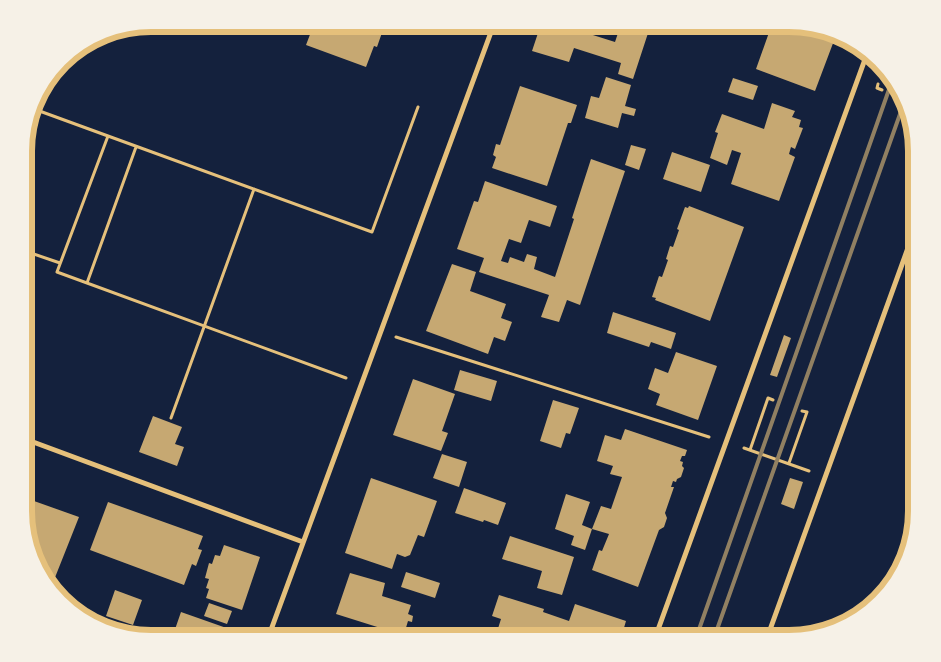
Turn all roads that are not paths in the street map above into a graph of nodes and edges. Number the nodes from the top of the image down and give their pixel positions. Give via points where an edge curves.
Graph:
1 (491, 33) edge
2 (865, 60) edge
3 (908, 248) edge
4 (33, 442) edge
5 (303, 542) junction
6 (271, 629) edge
7 (659, 630) edge
8 (770, 630) edge

1 - 5 street
2 - 7 street
3 - 8 street
4 - 5 street
5 - 6 street

